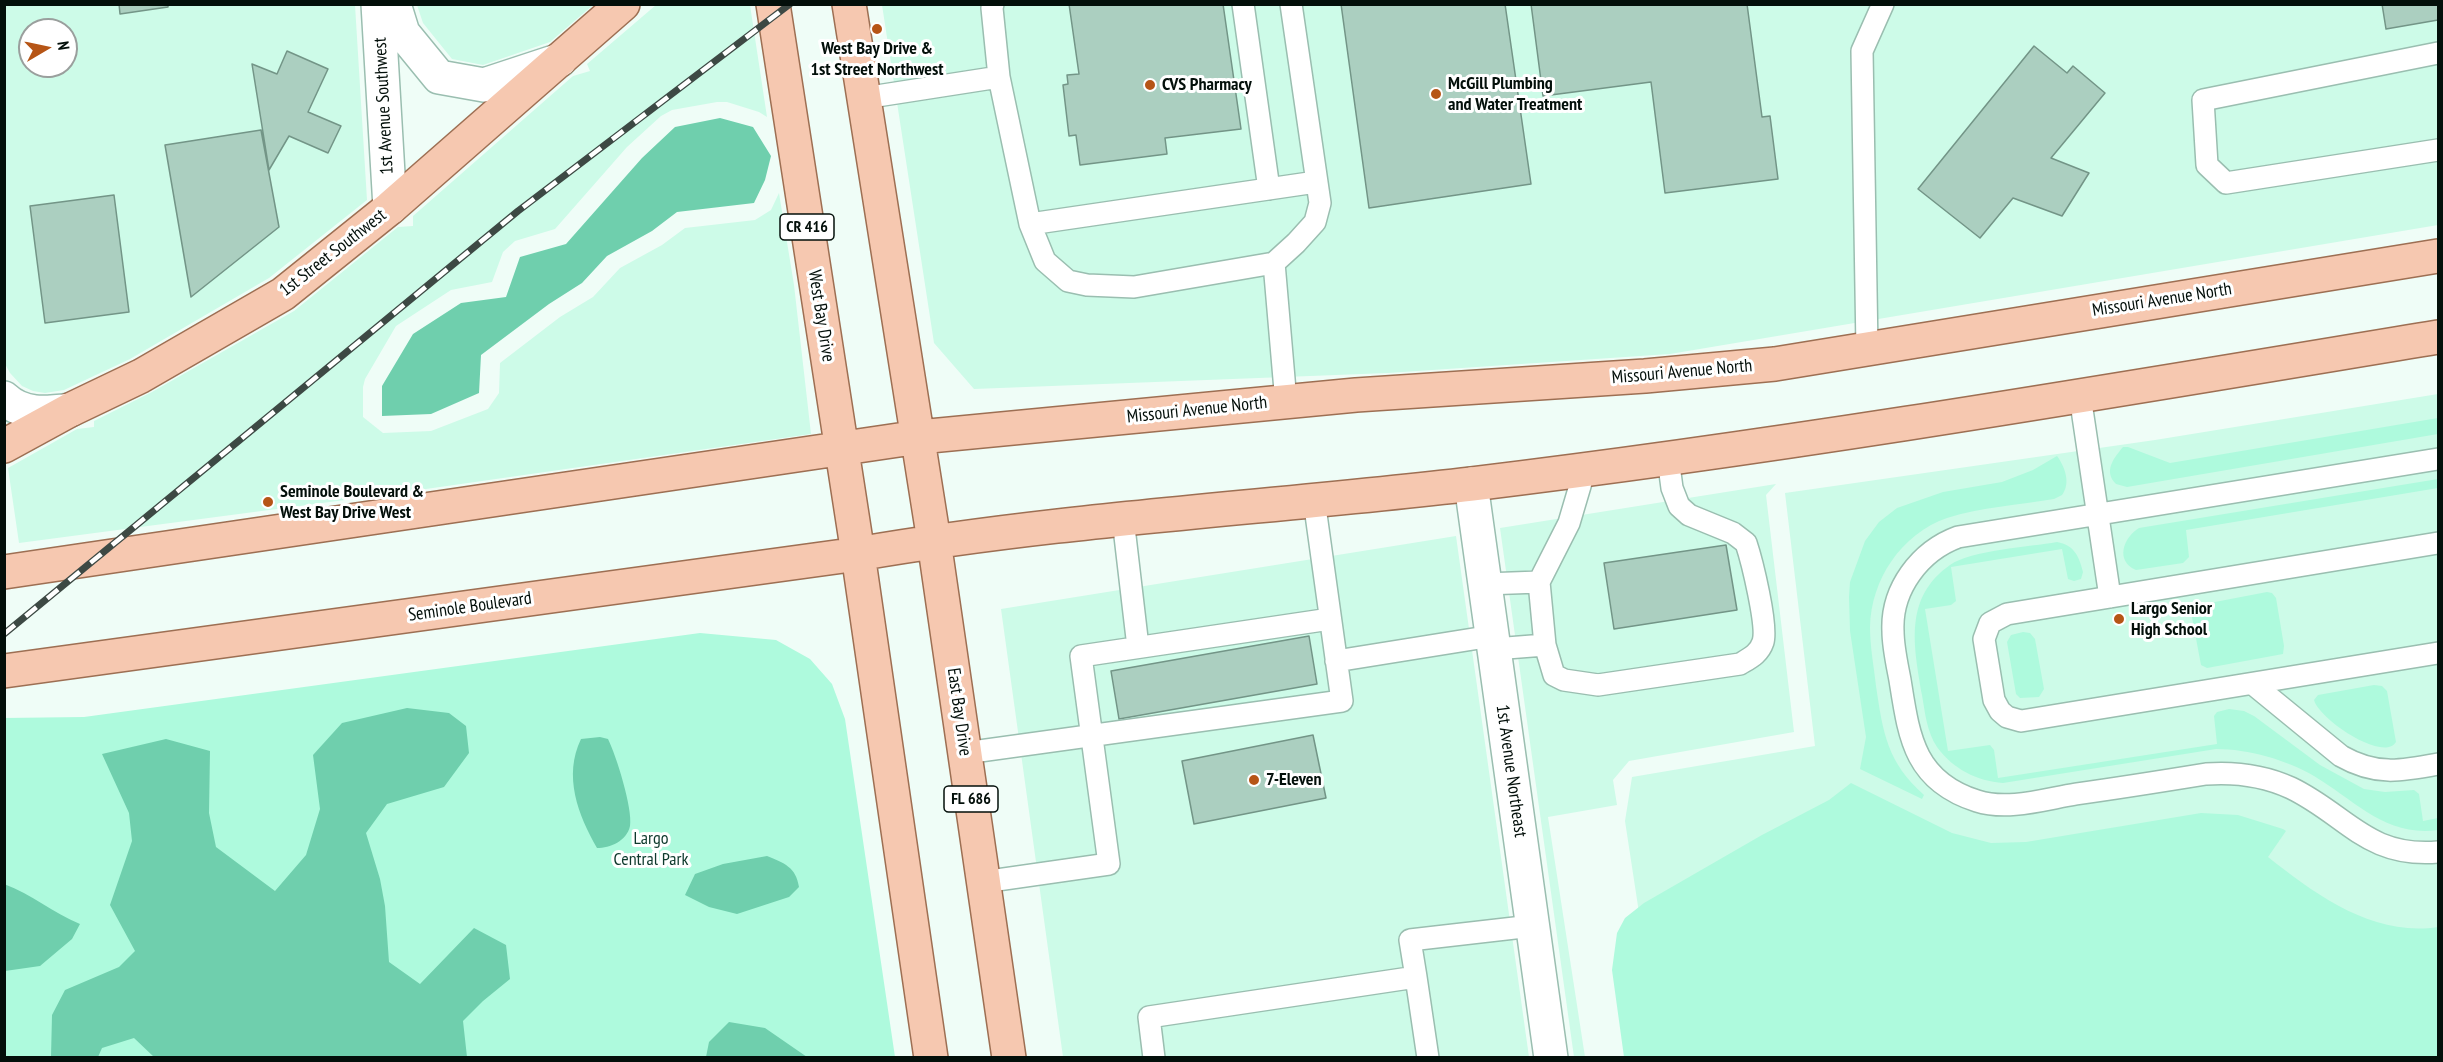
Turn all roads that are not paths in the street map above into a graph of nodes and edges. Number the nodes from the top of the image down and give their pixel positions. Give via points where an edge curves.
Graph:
1 (378, 4) edge
2 (394, 4) edge
3 (623, 4) edge
4 (773, 4) edge
5 (849, 4) edge
6 (993, 4) edge
7 (1243, 4) edge
8 (1290, 4) edge
9 (1883, 4) edge
10 (2439, 53) edge
11 (562, 59) junction
12 (999, 77) junction
13 (864, 98) junction
14 (2439, 150) edge
15 (1316, 182) junction
16 (1269, 189) junction
17 (390, 208) junction
18 (1030, 224) junction
19 (2439, 256) edge
20 (1274, 263) junction
21 (2439, 337) edge
22 (1867, 349) junction
23 (2080, 396) junction
24 (4, 398) edge
25 (1286, 402) junction
26 (70, 410) junction
27 (919, 438) junction
28 (4, 446) edge
29 (842, 449) junction
30 (1668, 458) junction
31 (2439, 459) edge
32 (1585, 469) junction
33 (1471, 484) junction
34 (1314, 500) junction
35 (2097, 515) junction
36 (1124, 519) junction
37 (934, 541) junction
38 (2439, 543) edge
39 (858, 554) junction
40 (4, 572) edge
41 (1539, 582) junction
42 (1485, 584) junction
43 (2110, 597) junction
44 (1330, 619) junction
45 (1493, 642) junction
46 (1545, 645) junction
47 (1138, 647) junction
48 (2439, 653) edge
49 (1336, 661) junction
50 (4, 671) edge
51 (2253, 684) junction
52 (1092, 735) junction
53 (965, 753) junction
54 (2439, 764) edge
55 (2439, 852) edge
56 (983, 882) junction
57 (1532, 926) junction
58 (1416, 977) junction
59 (931, 1058) edge
60 (1009, 1058) edge
61 (1154, 1058) edge
62 (1428, 1058) edge
63 (1551, 1058) edge

1 - 17 street, 1st Avenue Southwest
2 - 11 street, 1st Avenue Southwest via 403,33 439,77 484,85
3 - 11 main road, 1st Street Southwest
4 - 29 main road, West Bay Drive / CR 416
5 - 13 main road
6 - 12 lane
7 - 16 lane
8 - 15 lane
9 - 22 lane via 1862,51
10 - 14 lane via 2203,100 2207,165 2226,183
11 - 17 main road, 1st Street Southwest
12 - 13 lane
12 - 18 lane
13 - 27 main road
15 - 16 lane
15 - 20 lane via 1320,203 1316,222
16 - 18 lane
17 - 26 main road, 1st Street Southwest via 283,294 141,376
18 - 20 lane via 1045,261 1068,281 1087,285 1134,287
19 - 22 main road, Missouri Avenue North
20 - 25 lane
21 - 23 main road
22 - 25 main road, Missouri Avenue North via 1775,364 1645,376
23 - 30 main road
23 - 35 lane
24 - 26 street via 26,411
25 - 27 main road, Missouri Avenue North
26 - 28 main road, 1st Street Southwest
27 - 29 main road
27 - 37 main road, East Bay Drive / FL 686
29 - 39 main road
29 - 40 main road
30 - 32 main road
30 - 46 lane via 1679,506 1689,515 1746,543 1764,640 1755,656 1740,664 1598,685 1554,675
31 - 35 lane
32 - 33 main road
32 - 41 lane via 1569,523
33 - 34 main road
33 - 42 street, 1st Avenue Northeast
34 - 36 main road
34 - 44 lane
35 - 43 lane
35 - 55 lane via 1958,537 1928,554 1904,583 1894,611 1893,639 1908,730 1927,769 1961,795 1985,803 2011,804 2206,774 2252,776 2292,789 2373,842 2416,853
36 - 37 main road
36 - 47 lane
37 - 39 main road, Seminole Boulevard
37 - 53 main road, East Bay Drive / FL 686
38 - 43 lane
39 - 50 main road, Seminole Boulevard
39 - 59 main road
41 - 42 lane
41 - 46 lane
42 - 45 street, 1st Avenue Northeast
43 - 51 lane via 2007,614 1990,623 1984,639 1994,700 2003,714 2027,720
44 - 47 lane
44 - 49 lane
45 - 46 lane
45 - 49 lane
45 - 57 street, 1st Avenue Northeast
47 - 52 lane via 1081,656
48 - 51 lane
49 - 52 lane via 1342,701
51 - 54 lane via 2356,764 2384,771
52 - 53 lane
52 - 56 lane via 1109,864
53 - 56 main road, East Bay Drive / FL 686
56 - 60 main road, East Bay Drive / FL 686
57 - 58 lane via 1410,940
57 - 63 street, 1st Avenue Northeast
58 - 61 lane via 1149,1017
58 - 62 lane

